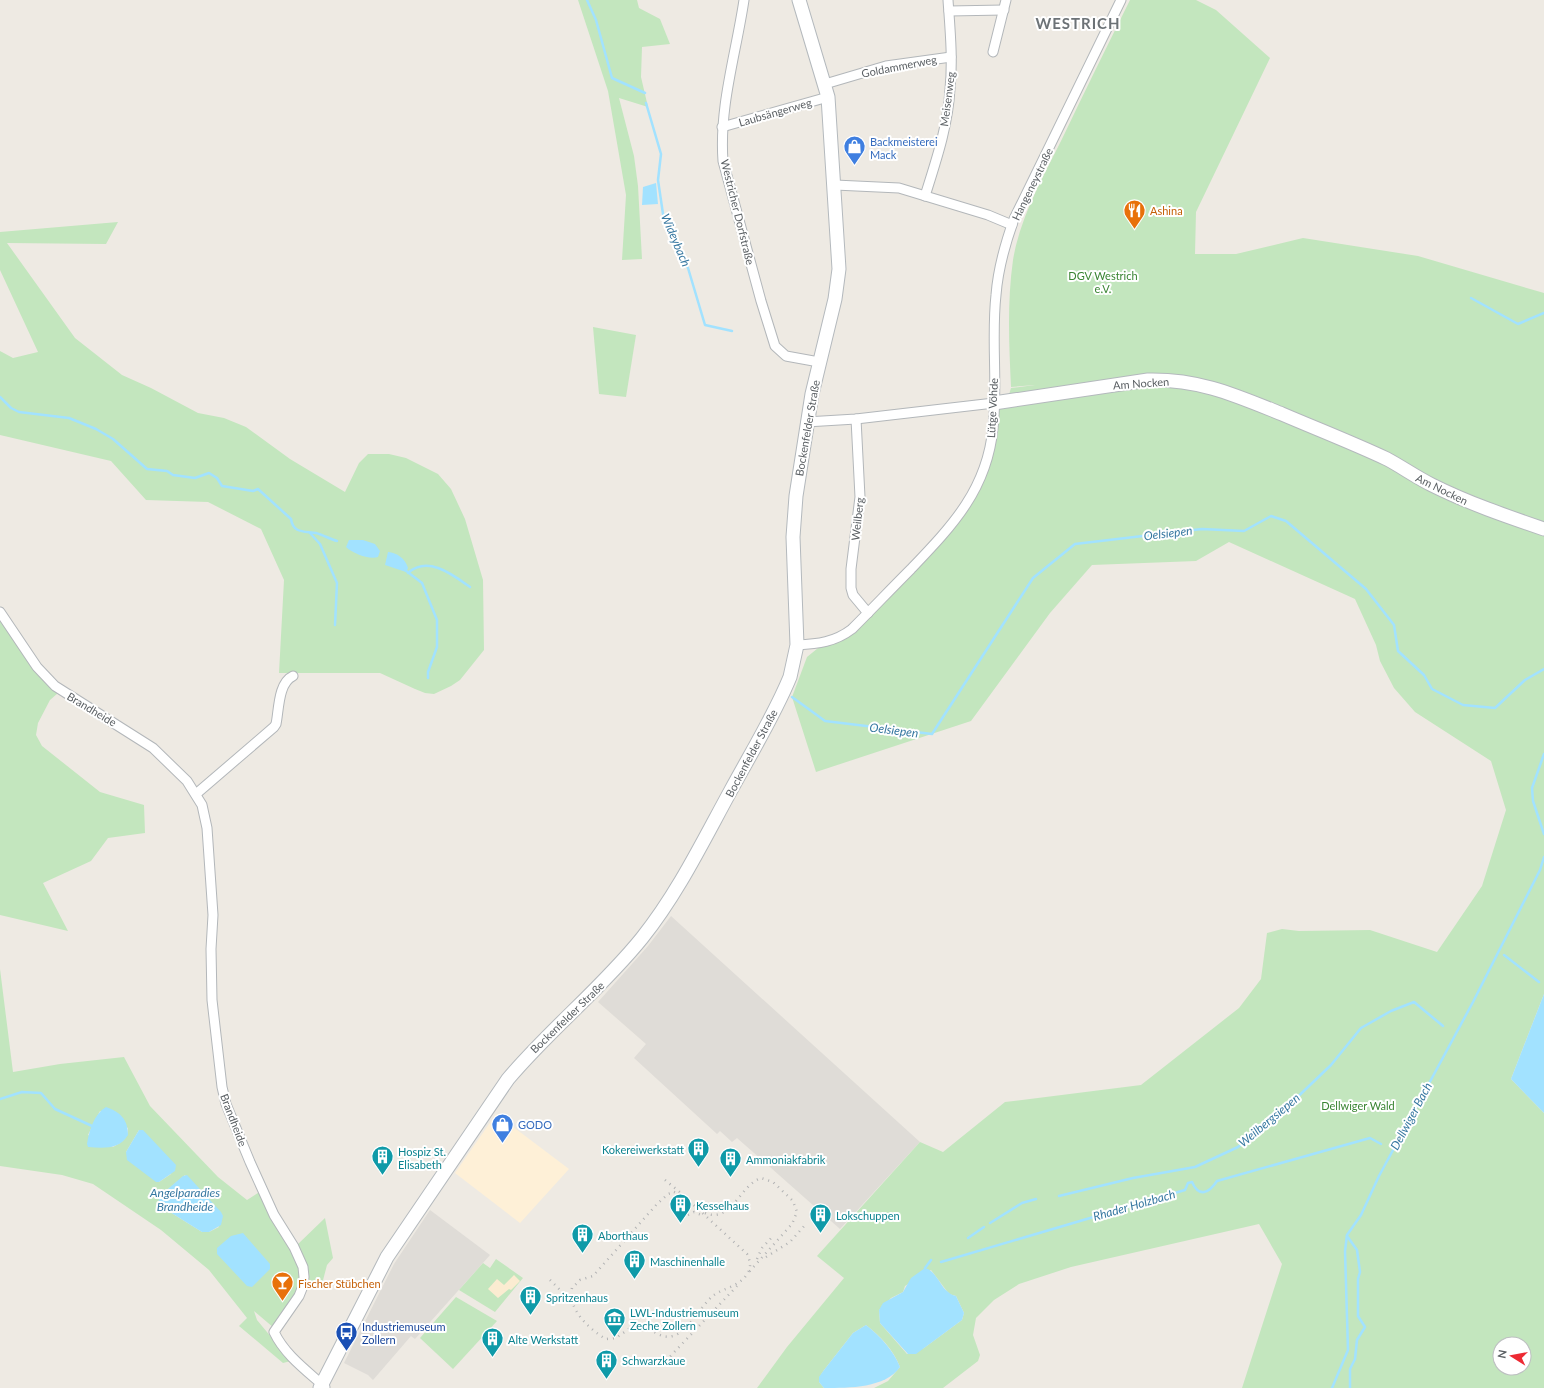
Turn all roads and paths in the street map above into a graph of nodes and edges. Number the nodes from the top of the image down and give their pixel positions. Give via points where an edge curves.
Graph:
1 (799, 0) edge
2 (948, 0) edge
3 (1006, 0) edge
4 (1120, 0) edge
5 (743, 2) edge
6 (1004, 10) junction
7 (949, 11) junction
8 (993, 52) dead end
9 (951, 58) junction
10 (826, 90) junction
11 (722, 127) junction
12 (835, 185) junction
13 (925, 196) junction
14 (1012, 225) junction
15 (819, 362) junction
16 (994, 403) junction
17 (856, 419) junction
18 (806, 422) junction
19 (1544, 529) edge
20 (0, 612) edge
21 (868, 613) junction
22 (796, 645) junction
23 (293, 676) dead end
24 (196, 794) junction
25 (322, 1387) edge

1 - 10 main road, Bockenfelder Straße
2 - 7 street, Meisenweg
3 - 6 street
4 - 14 street, Hangeneystraße
5 - 11 street, Westricher Dorfstraße
6 - 7 street
6 - 8 street
7 - 9 street, Meisenweg
9 - 10 street, Goldammerweg via 886,66
9 - 13 street, Meisenweg via 950,90 944,132
10 - 11 street, Laubsängerweg
10 - 12 main road, Bockenfelder Straße
11 - 15 street, Westricher Dorfstraße via 723,161 728,182 775,346 786,356
12 - 13 street, Hangeneystraße via 899,188
12 - 15 main road, Bockenfelder Straße via 839,280
13 - 14 street, Hangeneystraße
14 - 16 street, Lütge Vöhde via 1000,264 995,297
15 - 18 main road, Bockenfelder Straße
16 - 17 street, Am Nocken
16 - 19 main road, Am Nocken via 1148,380 1173,380 1205,385 1351,442 1389,460 1431,485 1471,503
16 - 21 street, Lütge Vöhde via 993,429 988,453 979,483 969,501 951,526
17 - 18 street, Am Nocken
17 - 21 street, Weilberg via 860,496 851,588 853,595
18 - 22 main road, Bockenfelder Straße via 793,523
20 - 24 street, Brandheide via 37,667 56,686 153,748 179,772
21 - 22 street, Lütge Vöhde via 842,637 823,644
22 - 25 main road, Bockenfelder Straße via 786,688 666,907 642,939 595,992 530,1054 508,1079 386,1257
23 - 24 street via 289,678 283,690 274,728
24 - 25 street, Brandheide via 204,811 207,828 213,915 210,949 212,1000 222,1087 226,1104 250,1162 274,1215 303,1267 303,1286 299,1296 274,1332 280,1343

